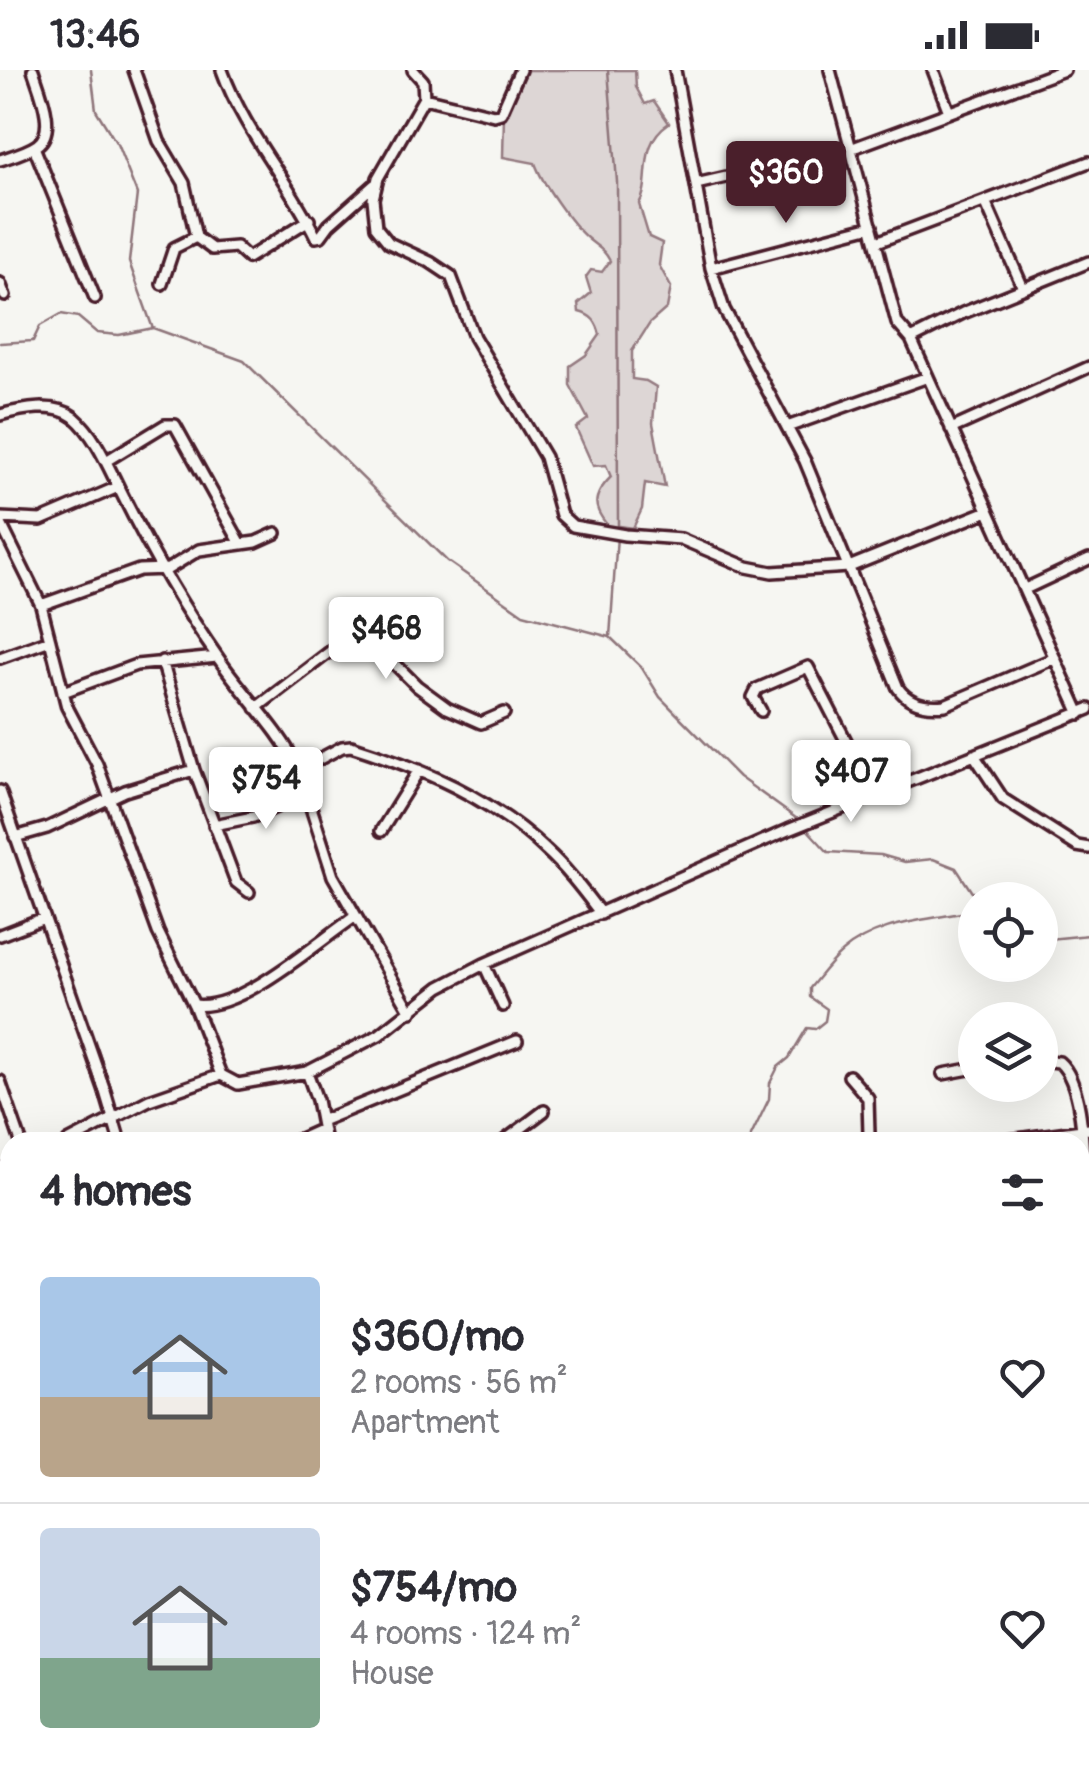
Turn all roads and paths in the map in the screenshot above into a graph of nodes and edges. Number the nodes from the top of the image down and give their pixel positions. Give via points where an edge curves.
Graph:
1 (33, 70) edge
2 (134, 70) edge
3 (222, 70) edge
4 (413, 70) edge
5 (520, 70) edge
6 (675, 70) edge
7 (830, 70) edge
8 (933, 70) edge
9 (1064, 70) edge
10 (424, 98) junction
11 (949, 112) junction
12 (34, 147) junction
13 (853, 148) junction
14 (0, 160) edge
15 (1089, 162) edge
16 (376, 182) junction
17 (696, 184) junction
18 (986, 201) junction
19 (309, 220) junction
20 (872, 226) junction
21 (196, 237) junction
22 (877, 242) junction
23 (1089, 262) edge
24 (711, 268) junction
25 (0, 283) edge
26 (162, 284) dead end
27 (1023, 288) junction
28 (4, 296) dead end
29 (95, 298) dead end
30 (912, 339) junction
31 (1088, 370) edge
32 (928, 376) junction
33 (0, 415) edge
34 (788, 428) junction
35 (951, 428) junction
36 (106, 461) junction
37 (118, 487) junction
38 (988, 511) junction
39 (0, 520) edge
40 (276, 533) dead end
41 (241, 544) junction
42 (1089, 560) edge
43 (849, 567) junction
44 (162, 570) junction
45 (1025, 589) junction
46 (41, 604) junction
47 (50, 640) junction
48 (217, 657) junction
49 (0, 658) edge
50 (1055, 658) junction
51 (162, 661) junction
52 (63, 692) junction
53 (256, 708) junction
54 (761, 711) dead end
55 (1084, 712) edge
56 (504, 713) dead end
57 (974, 755) junction
58 (194, 770) junction
59 (299, 770) junction
60 (420, 770) junction
61 (0, 791) edge
62 (306, 794) junction
63 (874, 795) junction
64 (110, 799) junction
65 (214, 824) junction
66 (381, 832) dead end
67 (16, 836) junction
68 (1089, 848) edge
69 (248, 892) dead end
70 (601, 914) junction
71 (356, 916) junction
72 (44, 918) junction
73 (0, 936) edge
74 (484, 964) junction
75 (194, 1005) junction
76 (503, 1006) dead end
77 (411, 1012) junction
78 (517, 1041) dead end
79 (1058, 1062) edge
80 (958, 1071) edge
81 (307, 1072) junction
82 (943, 1074) dead end
83 (221, 1076) junction
84 (849, 1076) dead end
85 (0, 1081) edge
86 (544, 1111) dead end
87 (112, 1118) junction
88 (321, 1125) junction
89 (1085, 1130) edge
90 (17, 1132) edge
91 (86, 1132) edge
92 (117, 1132) edge
93 (309, 1132) edge
94 (323, 1132) edge
95 (517, 1132) edge
96 (869, 1132) edge

1 - 12 street via 46,123
2 - 21 street via 184,183
3 - 19 street via 246,125
4 - 10 street
5 - 10 street via 501,113
6 - 17 street
7 - 13 street
8 - 11 street
9 - 11 street
10 - 16 street
11 - 13 street
12 - 14 street
12 - 29 street
13 - 17 street
13 - 20 street
15 - 18 street
16 - 19 street via 321,236
16 - 43 street via 372,210 380,235 452,276 474,337 548,463 566,522 689,540 772,572
17 - 24 street
18 - 22 street
18 - 27 street
19 - 21 street via 246,258 236,248 212,249
20 - 22 street
20 - 24 street
21 - 26 street via 174,248
22 - 30 street via 897,322
23 - 27 street
24 - 34 street via 724,308
25 - 28 street
27 - 30 street
30 - 32 street
31 - 35 street
32 - 34 street
32 - 35 street
33 - 36 street via 24,408 63,411
34 - 43 street
35 - 38 street
36 - 37 street
36 - 41 street via 165,424 176,425
37 - 39 street via 41,520
37 - 44 street
38 - 43 street
38 - 45 street
39 - 46 street
40 - 41 street
41 - 44 street via 198,550
42 - 45 street
43 - 50 street via 905,698 945,705
44 - 46 street via 138,570
44 - 48 street
45 - 50 street
46 - 47 street
47 - 49 street
47 - 52 street
48 - 51 street
48 - 53 street
50 - 55 street
51 - 52 street
51 - 58 street
52 - 64 street
53 - 56 street via 336,647 359,640 377,646 447,708 483,723
53 - 59 street
54 - 63 street via 754,692 808,667
55 - 57 street
57 - 63 street
57 - 68 street via 1004,798
58 - 64 street
58 - 65 street
59 - 60 street via 351,746
59 - 62 street
60 - 66 street
60 - 70 street via 486,804 532,838
61 - 67 street
62 - 65 street via 253,817
62 - 71 street via 334,876
63 - 70 street
64 - 67 street
64 - 75 street via 158,932
65 - 69 street via 236,882
67 - 72 street
70 - 74 street
71 - 75 street via 231,1000
71 - 77 street
72 - 73 street
72 - 87 street
74 - 76 street
74 - 77 street
75 - 83 street
77 - 81 street
78 - 88 street
79 - 89 street via 1072,1076
80 - 82 street
81 - 83 street via 238,1084
81 - 88 street
83 - 87 street
84 - 96 street via 868,1098
85 - 90 street
86 - 95 street
87 - 91 street
87 - 92 street
88 - 93 street
88 - 94 street

